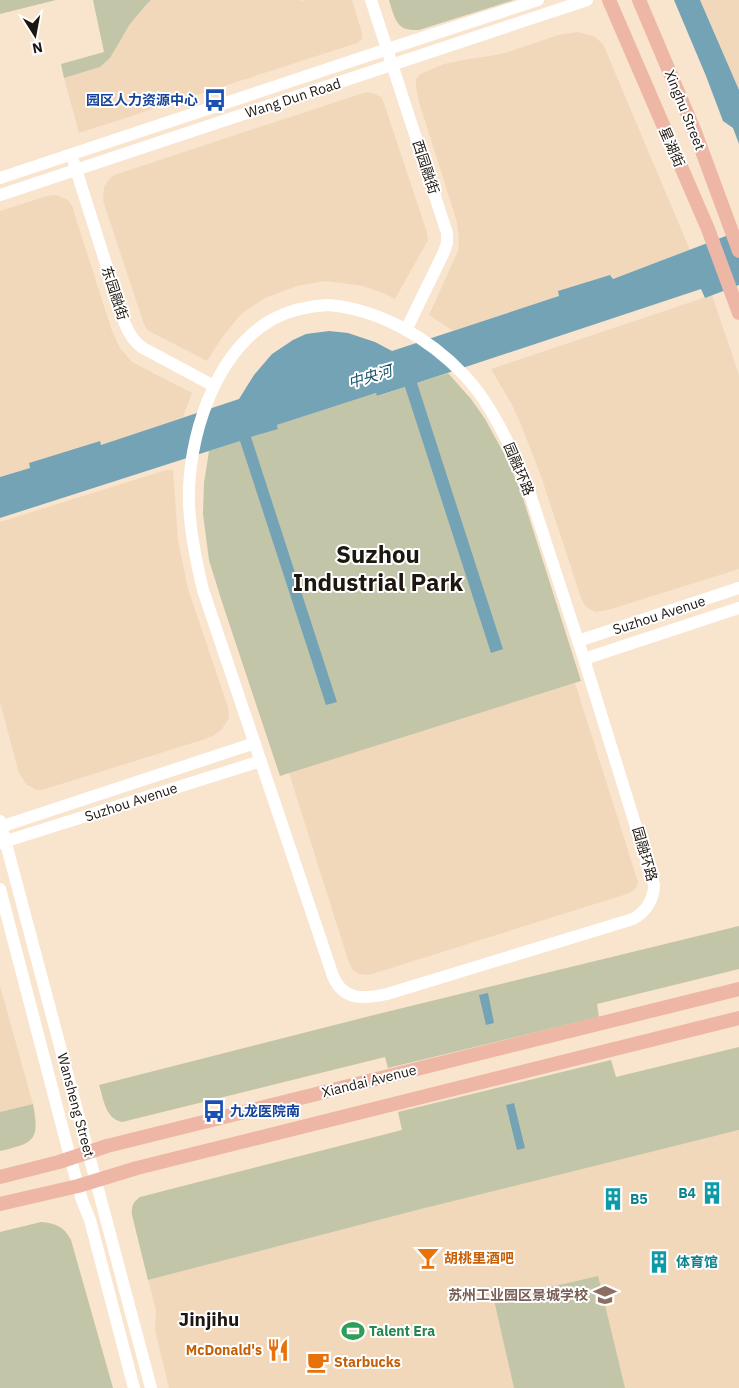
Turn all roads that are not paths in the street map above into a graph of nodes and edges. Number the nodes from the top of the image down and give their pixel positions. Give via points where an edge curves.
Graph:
1 (372, 0) edge
2 (538, 0) edge
3 (586, 0) edge
4 (609, 0) edge
5 (639, 0) edge
6 (388, 49) junction
7 (393, 64) junction
8 (71, 155) junction
9 (76, 170) junction
10 (0, 178) edge
11 (0, 195) edge
12 (739, 251) edge
13 (739, 313) edge
14 (406, 330) junction
15 (212, 390) junction
16 (739, 588) edge
17 (739, 608) edge
18 (578, 641) junction
19 (584, 659) junction
20 (255, 743) junction
21 (261, 761) junction
22 (0, 825) edge
23 (3, 843) edge
24 (0, 889) edge
25 (739, 989) edge
26 (739, 1018) edge
27 (88, 1151) junction
28 (70, 1157) junction
29 (0, 1177) edge
30 (96, 1180) junction
31 (78, 1186) junction
32 (0, 1204) edge
33 (134, 1388) edge
34 (152, 1388) edge

1 - 6 main road, 西园融街
2 - 6 main road, Wang Dun Road
3 - 7 main road, Wang Dun Road
4 - 13 main road, 星湖街 via 708,229
5 - 12 main road, Xinghu Street via 695,132
6 - 7 main road, 西园融街
6 - 8 main road, Wang Dun Road
7 - 9 main road, Wang Dun Road
7 - 14 main road, 西园融街 via 447,233 444,252
8 - 9 main road, 东园融街
8 - 10 main road, Wang Dun Road
9 - 11 main road, Wang Dun Road
9 - 15 main road, 东园融街 via 130,335 135,343
14 - 15 main road, 园融环路 via 346,308 320,306 295,310 273,319 251,335 234,354
14 - 18 main road, 园融环路 via 464,375 500,427 522,474
15 - 20 main road, 园融环路 via 191,464 191,528 203,590
16 - 18 main road, Suzhou Avenue
17 - 19 main road, Suzhou Avenue
18 - 19 main road, 园融环路
19 - 21 main road, 园融环路 via 654,879 653,895 647,908 638,917 627,921 387,994 370,998 350,995 338,986 333,976
20 - 21 main road, 园融环路
20 - 22 main road, Suzhou Avenue
21 - 23 main road, Suzhou Avenue
22 - 23 main road, Wansheng Street
23 - 27 main road, Wansheng Street
24 - 28 main road, Wansheng Street
25 - 27 main road, Xiandai Avenue
26 - 30 main road, Xiandai Avenue
27 - 28 main road, Xiandai Avenue
27 - 30 main road, Wansheng Street
28 - 29 main road, Xiandai Avenue
28 - 31 main road, Wansheng Street
30 - 31 main road, Xiandai Avenue
30 - 34 main road, Wansheng Street
31 - 32 main road, Xiandai Avenue
31 - 33 main road, Wansheng Street

